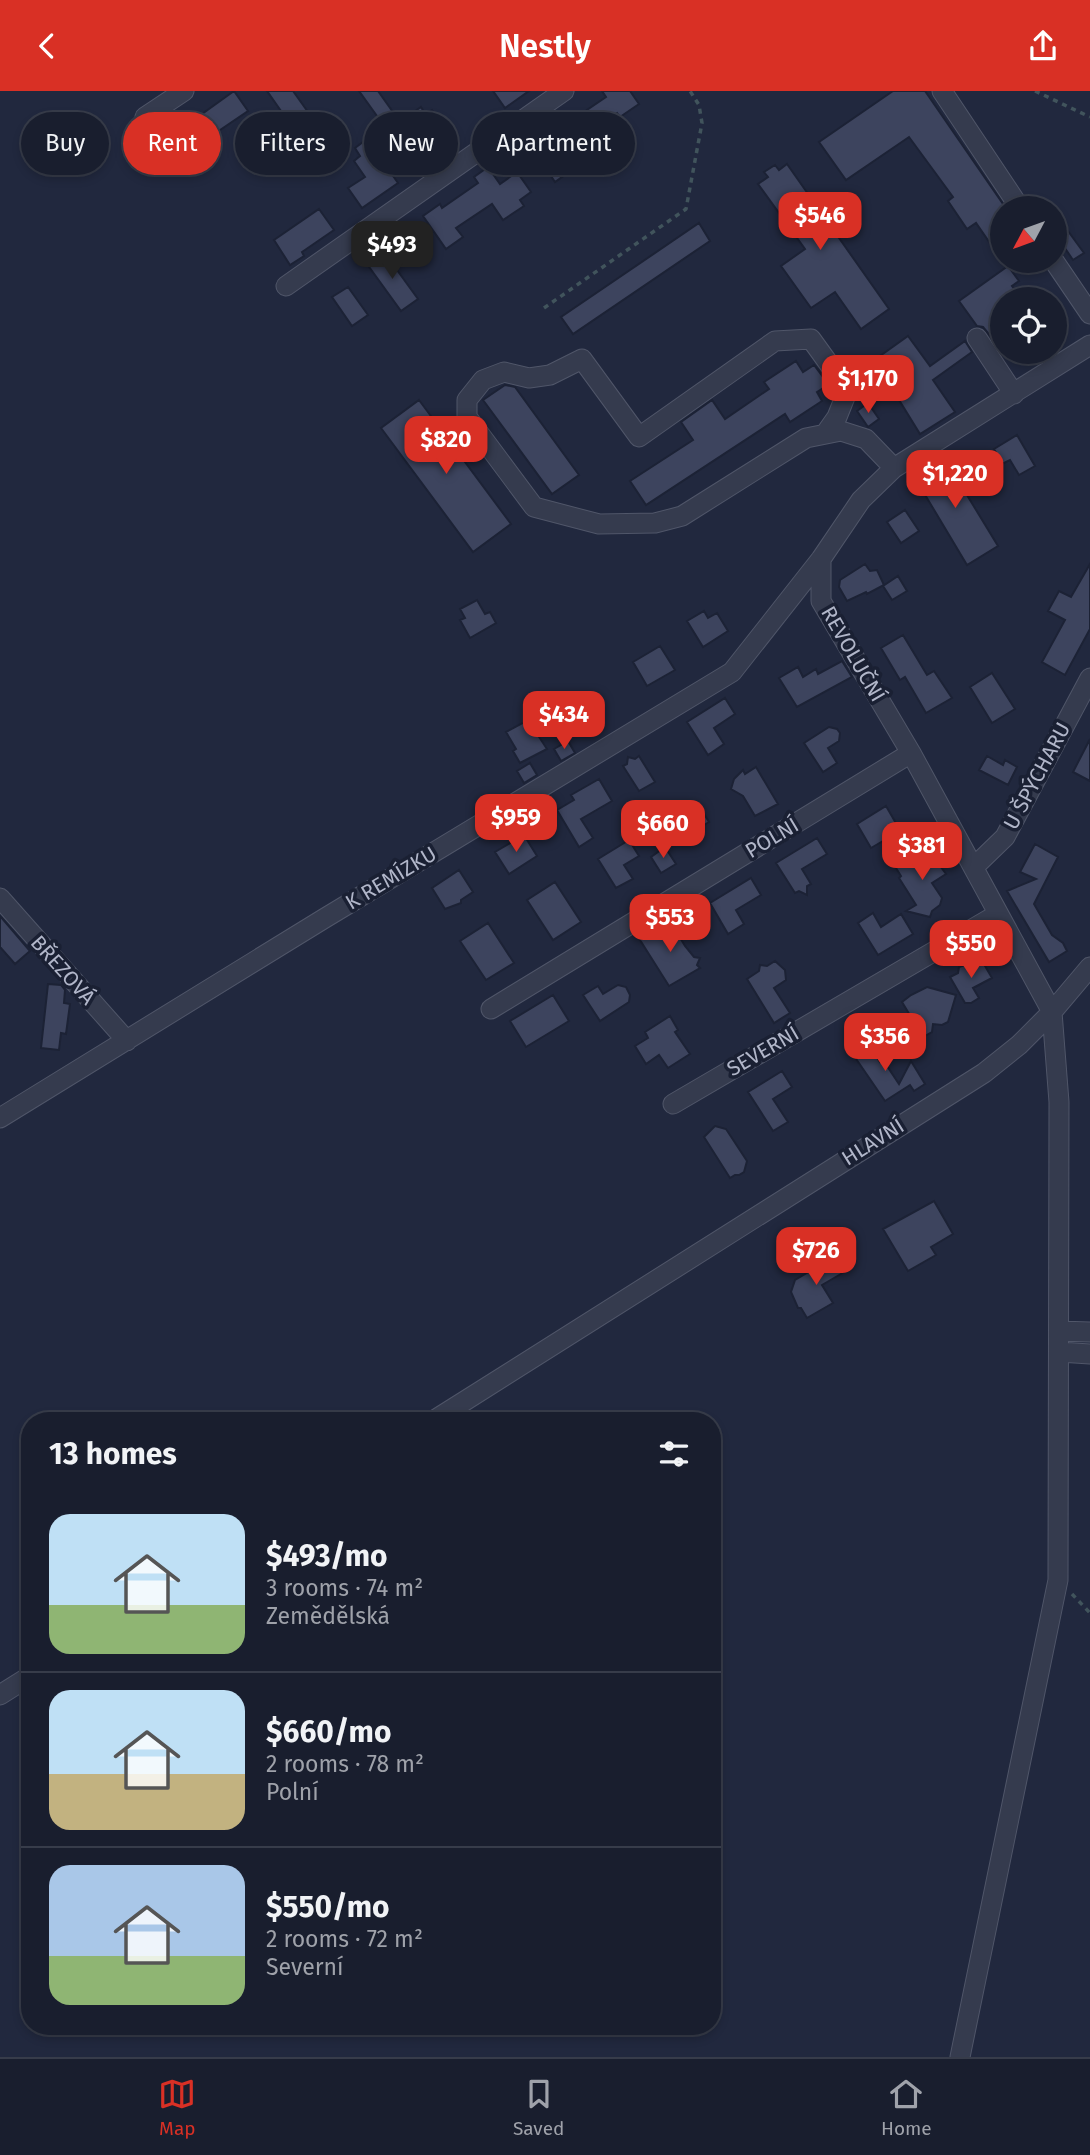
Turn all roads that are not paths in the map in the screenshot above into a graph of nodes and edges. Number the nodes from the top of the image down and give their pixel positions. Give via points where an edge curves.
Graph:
1 (184, 91) edge
2 (564, 91) edge
3 (942, 91) edge
4 (152, 112) edge
5 (1012, 196) edge
6 (1062, 273) edge
7 (286, 286) dead end
8 (1090, 314) edge
9 (976, 338) dead end
10 (1090, 345) edge
11 (1014, 394) junction
12 (825, 434) junction
13 (894, 468) junction
14 (821, 559) junction
15 (1090, 678) edge
16 (911, 753) junction
17 (974, 867) junction
18 (0, 898) edge
19 (998, 914) junction
20 (1089, 972) edge
21 (491, 1009) dead end
22 (1052, 1012) junction
23 (127, 1041) junction
24 (673, 1104) dead end
25 (0, 1118) edge
26 (1060, 1331) junction
27 (1090, 1332) edge
28 (1060, 1352) junction
29 (1090, 1353) edge
30 (447, 1412) edge
31 (21, 1682) edge
32 (0, 1695) edge
33 (960, 2057) edge

1 - 4 street
2 - 7 street
3 - 5 street
6 - 8 street
9 - 11 street
10 - 11 street
11 - 13 street
12 - 12 street via 806,438 682,516 655,523 599,524 534,507 467,417 467,400 484,380 504,372 529,378 550,375 582,359 639,437 775,341 811,339 837,375 845,397
12 - 13 street via 841,431 866,439
13 - 14 street via 862,500
14 - 16 street, REVOLUČNÍ via 821,601
14 - 23 street, K REMÍZKU via 732,672
15 - 17 street, U ŠPÝCHARU via 1005,837
16 - 17 street, REVOLUČNÍ
16 - 21 street, POLNÍ
17 - 19 street, REVOLUČNÍ
18 - 23 street, BŘEZOVÁ
19 - 22 street, REVOLUČNÍ
19 - 24 street, SEVERNÍ
20 - 22 street, HLAVNÍ
22 - 26 street via 1059,1102
22 - 30 street, HLAVNÍ via 984,1073
23 - 25 street, K REMÍZKU
26 - 27 street
26 - 28 street
28 - 29 street
28 - 33 street via 1058,1580
31 - 32 street

